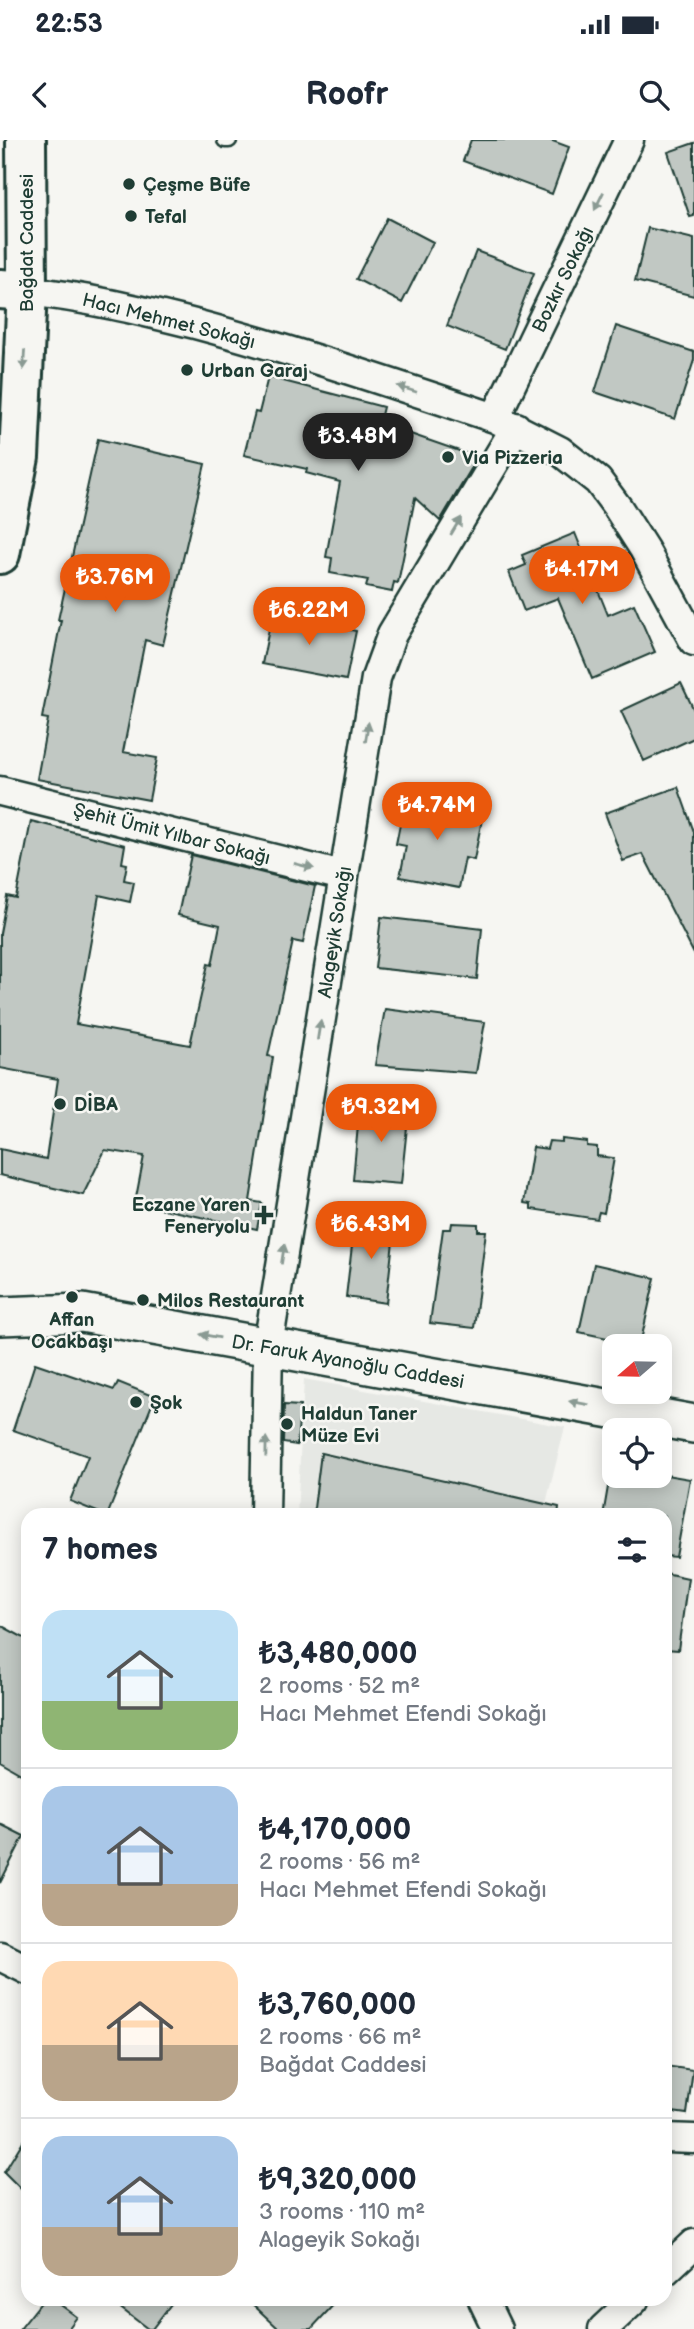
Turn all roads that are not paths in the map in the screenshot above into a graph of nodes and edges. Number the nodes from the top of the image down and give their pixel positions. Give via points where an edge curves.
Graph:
1 (26, 140) edge
2 (629, 140) edge
3 (14, 290) edge
4 (506, 422) junction
5 (0, 554) edge
6 (694, 641) edge
7 (0, 791) edge
8 (343, 876) junction
9 (0, 1316) edge
10 (268, 1346) junction
11 (694, 1424) edge
12 (265, 1508) edge
13 (0, 1956) edge
14 (21, 1966) edge
15 (672, 2138) edge
16 (694, 2139) edge
17 (694, 2244) edge
18 (672, 2264) edge
19 (486, 2306) edge
20 (628, 2306) edge
21 (497, 2329) edge
22 (603, 2329) edge

1 - 3 main road, Bağdat Caddesi
2 -> 4 street, Bozkır Sokağı
4 -> 3 street, Hacı Mehmet Sokağı via 309,356 125,306
3 -> 5 main road, Bağdat Caddesi via 19,457
4 - 6 street, Hacı Mehmet Sokağı via 572,459 607,491
8 -> 4 street, Alageyik Sokağı via 374,686 384,651
7 -> 8 street, Şehit Ümit Yılbar Sokağı
10 -> 8 street, Alageyik Sokağı
10 -> 9 street, Dr. Faruk Ayanoğlu Caddesi via 82,1313
11 -> 10 street, Dr. Faruk Ayanoğlu Caddesi
12 -> 10 street, Alageyik Sokağı
13 - 14 street
15 - 16 street
17 - 18 street
19 - 21 street
20 - 22 street

